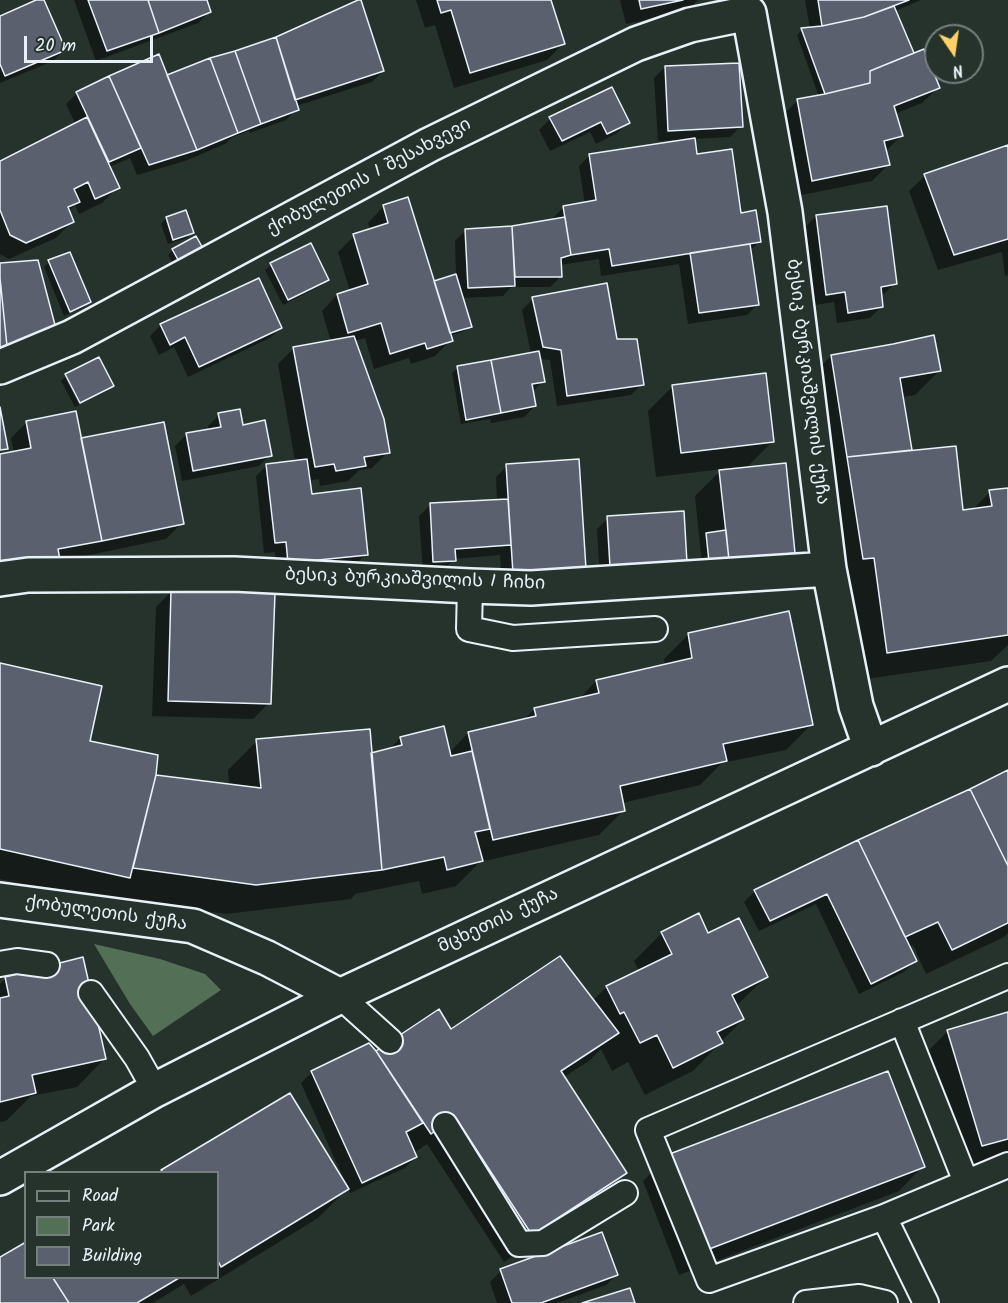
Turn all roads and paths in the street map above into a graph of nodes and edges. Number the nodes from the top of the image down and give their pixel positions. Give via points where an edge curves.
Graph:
1 (749, 13) joint
2 (0, 367) edge
3 (829, 569) junction
4 (0, 579) edge
5 (470, 586) junction
6 (655, 629) dead end
7 (1008, 684) edge
8 (871, 749) junction
9 (0, 900) edge
10 (0, 964) edge
11 (47, 966) dead end
12 (1008, 976) edge
13 (91, 993) dead end
14 (340, 996) junction
15 (902, 1022) junction
16 (390, 1041) dead end
17 (155, 1090) junction
18 (445, 1125) dead end
19 (1008, 1165) edge
20 (0, 1178) edge
21 (966, 1182) junction
22 (625, 1193) dead end
23 (884, 1217) junction
24 (806, 1303) edge
25 (885, 1303) edge
26 (926, 1303) edge

1 - 2 street, ქობულეთის I შესახვევი via 690,25 636,44 429,145 72,337
1 - 3 street, ბესიკ ბურკიაშვილის ქუჩა via 784,212
3 - 5 street, ბესიკ ბურკიაშვილის I ჩიხი via 531,588
3 - 8 street, ბესიკ ბურკიაშვილის ქუჩა via 858,712
4 - 5 street, ბესიკ ბურკიაშვილის I ჩიხი via 28,575 234,574
5 - 6 lane via 470,629 513,638
7 - 8 street, მცხეთის ქუჩა
8 - 14 street, მცხეთის ქუჩა
9 - 14 street, ქობულეთის ქუჩა via 192,926 267,958
10 - 11 lane via 17,961
12 - 15 lane
13 - 17 lane
14 - 16 lane
14 - 17 street, მცხეთის ქუჩა
15 - 21 lane
15 - 23 lane via 648,1130 709,1280
17 - 20 street, მცხეთის ქუჩა
18 - 22 lane via 519,1244 543,1243
19 - 21 lane
21 - 23 lane
23 - 26 lane
24 - 25 lane via 859,1297

